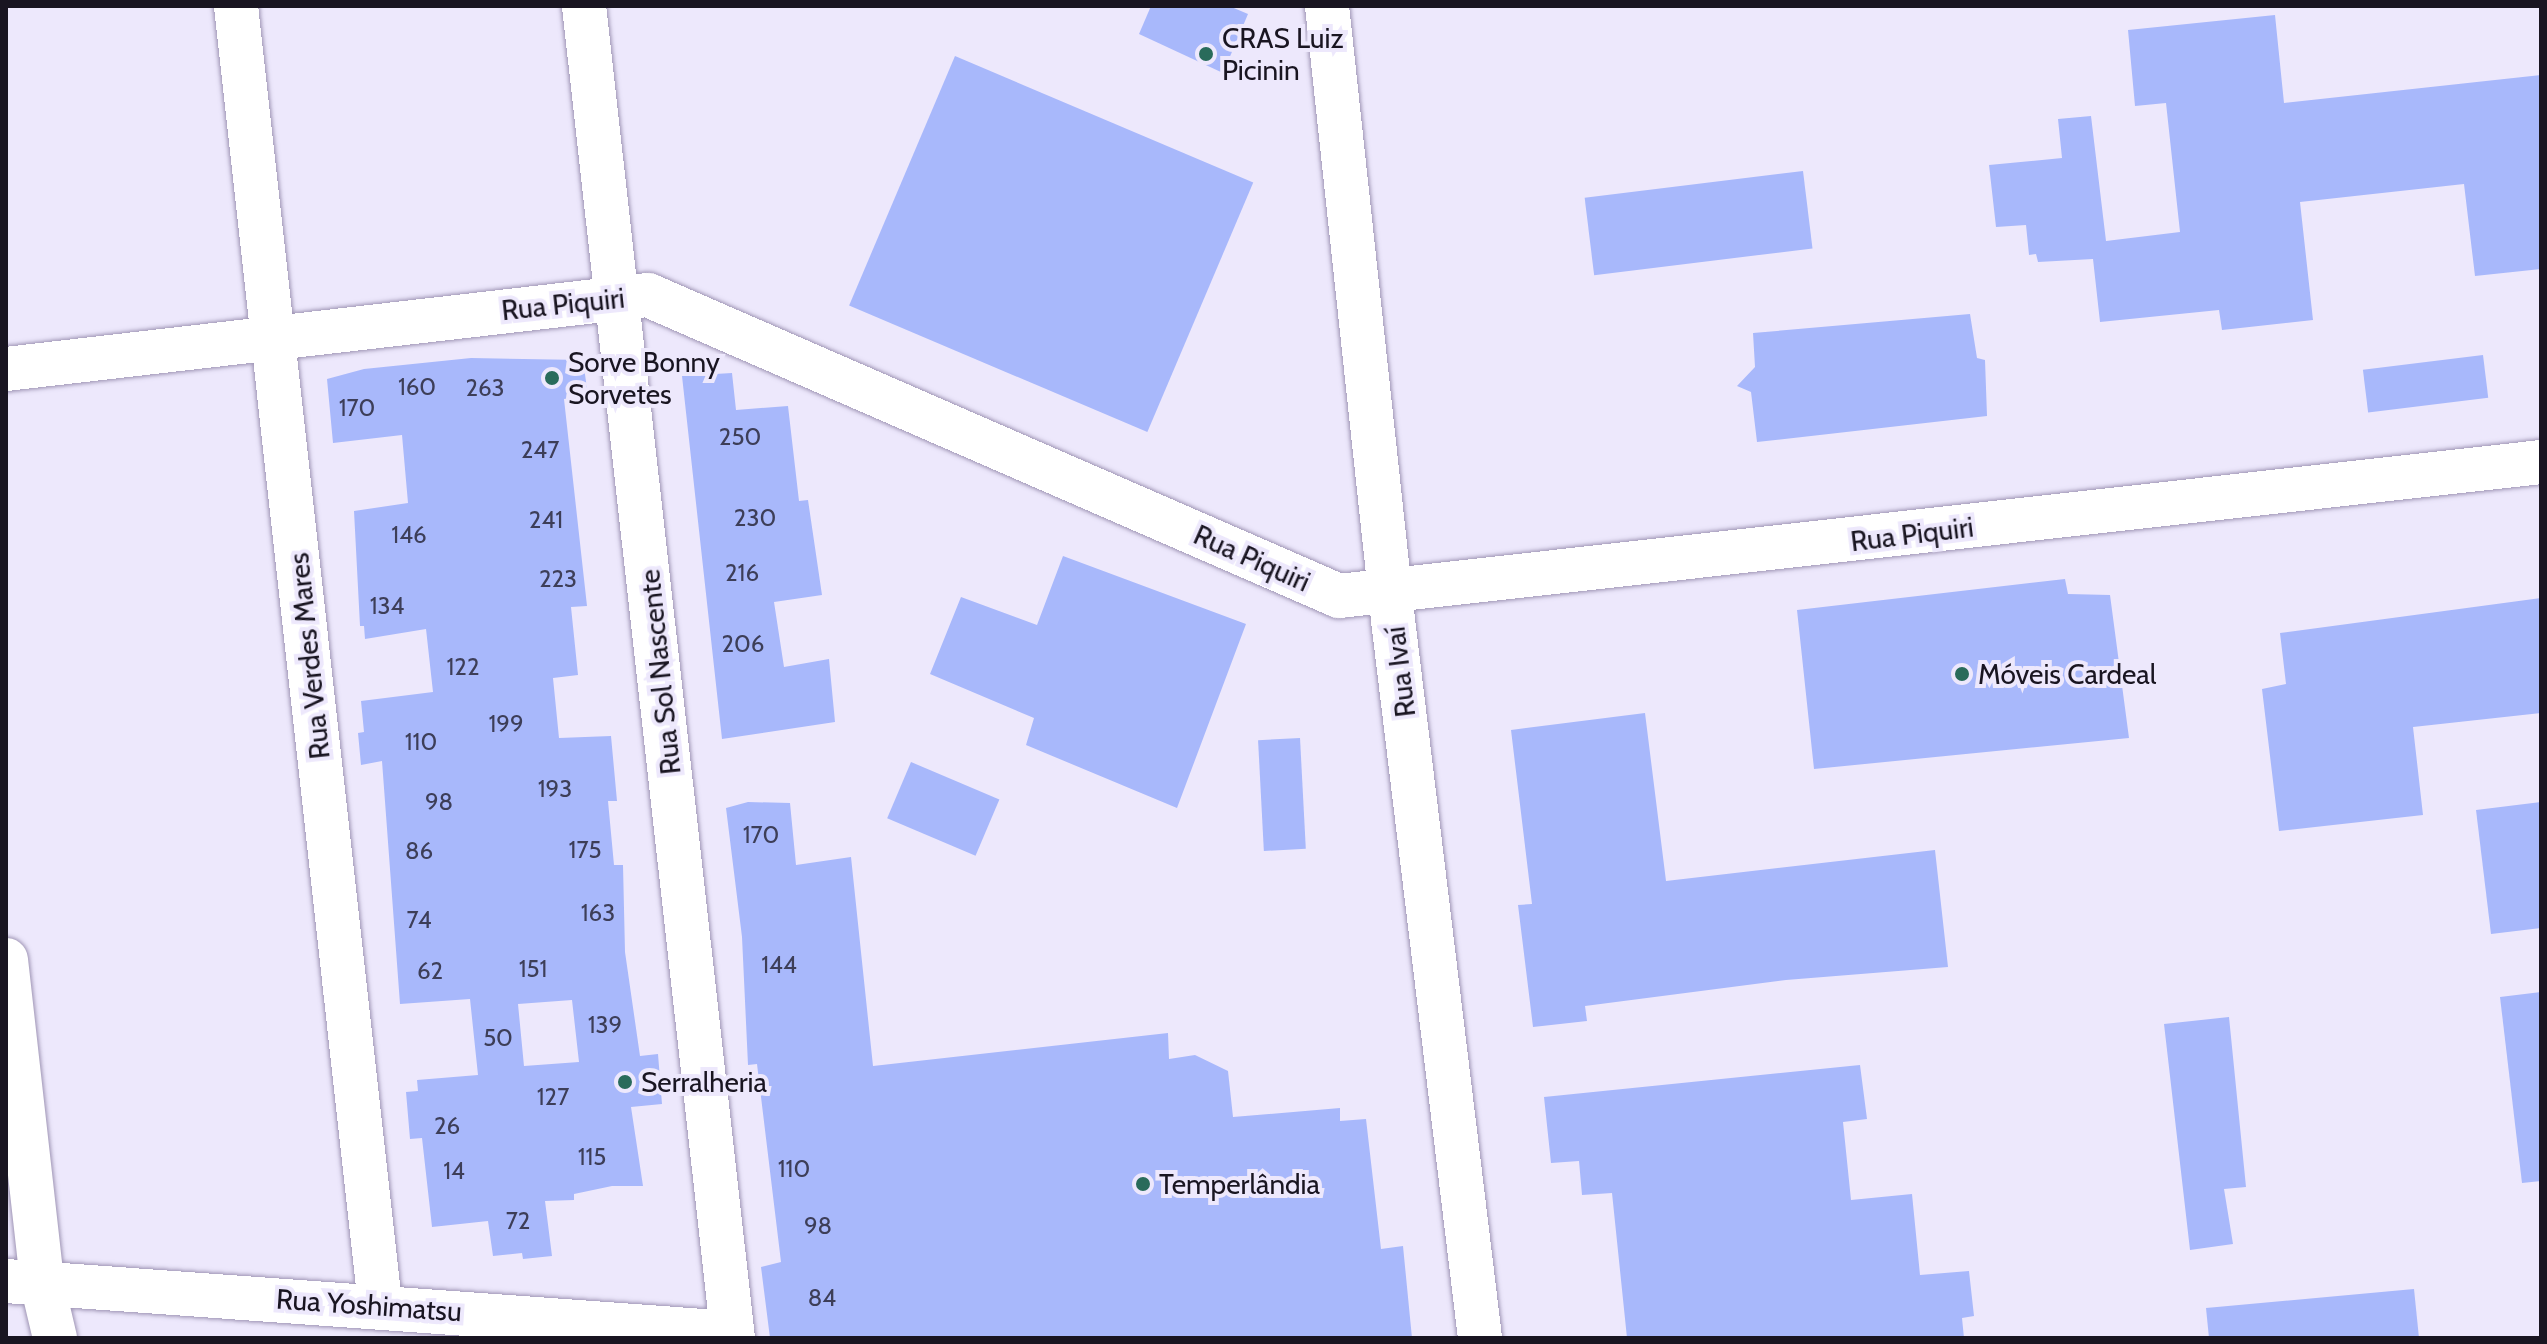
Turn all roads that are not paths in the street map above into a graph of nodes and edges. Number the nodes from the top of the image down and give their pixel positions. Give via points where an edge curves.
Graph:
1 (236, 6) edge
2 (584, 6) edge
3 (1327, 6) edge
4 (619, 298) junction
5 (274, 336) junction
6 (6, 369) edge
7 (2541, 462) edge
8 (1390, 594) junction
9 (6, 960) edge
10 (24, 1282) edge
11 (380, 1305) junction
12 (732, 1335) edge
13 (55, 1338) edge
14 (1480, 1338) edge

1 - 5 street, Rua Verdes Mares
2 - 4 street, Rua Sol Nascente
3 - 8 street, Rua Ivaí
4 - 5 street, Rua Piquiri
4 - 8 street, Rua Piquiri via 648,295 1339,596
4 - 12 street, Rua Sol Nascente
5 - 6 street, Rua Piquiri
5 - 11 street, Rua Verdes Mares
7 - 8 street, Rua Piquiri
8 - 14 street, Rua Ivaí
9 - 10 street
10 - 11 street, Rua Yoshimatsu
10 - 13 street
11 - 12 street, Rua Yoshimatsu

